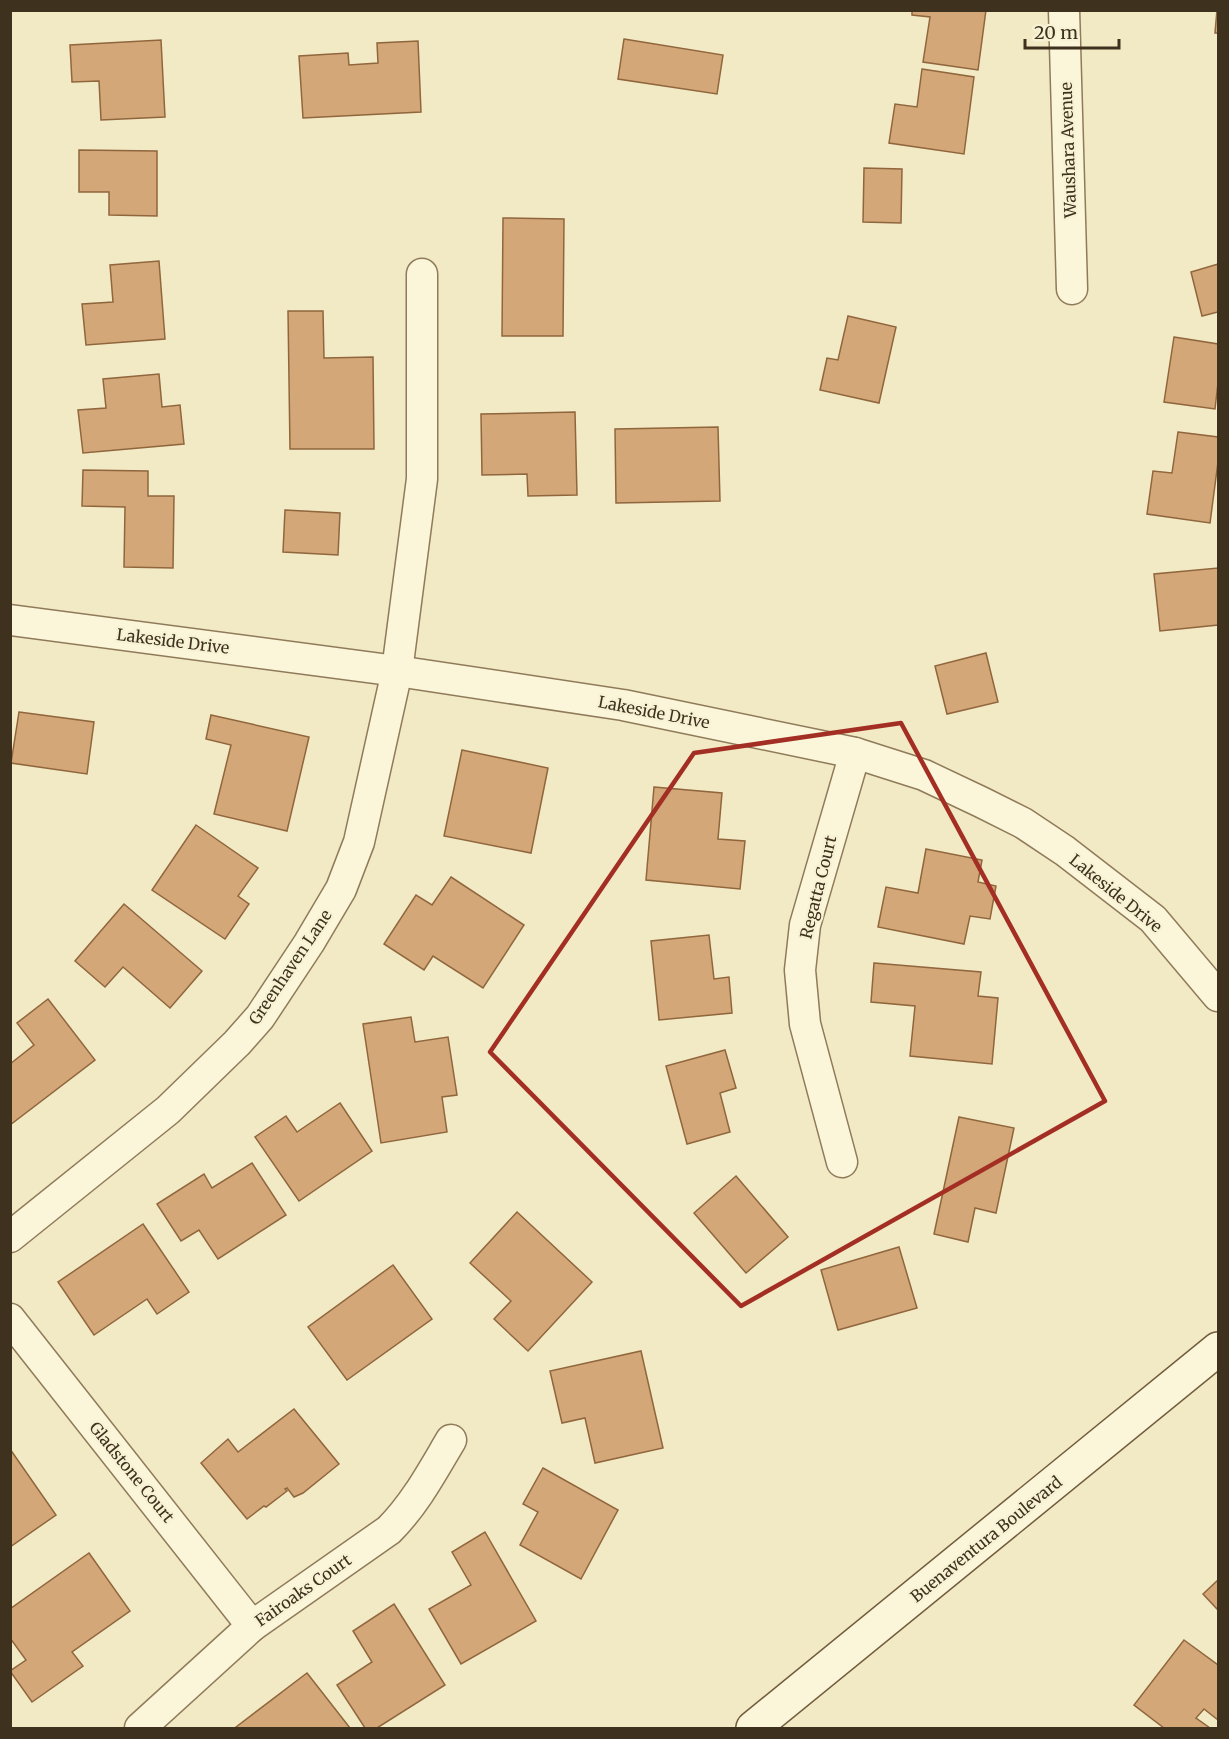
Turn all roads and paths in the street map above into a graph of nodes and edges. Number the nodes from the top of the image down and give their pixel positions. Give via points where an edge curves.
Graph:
1 (1064, 10) edge
2 (422, 274) dead end
3 (1072, 289) dead end
4 (10, 620) edge
5 (397, 671) junction
6 (855, 753) junction
7 (1218, 996) edge
8 (842, 1162) dead end
9 (10, 1237) edge
10 (10, 1319) edge
11 (1218, 1349) edge
12 (451, 1440) dead end
13 (252, 1626) junction
14 (140, 1728) edge
15 (753, 1728) edge

1 - 3 street, Waushara Avenue
2 - 5 street, Greenhaven Lane via 422,479
4 - 5 street, Lakeside Drive
5 - 6 street, Lakeside Drive via 623,705
5 - 9 street, Greenhaven Lane via 360,842 345,879 309,943 260,1017 168,1110
6 - 7 street, Lakeside Drive via 924,775 1031,829 1153,919
6 - 8 street, Regatta Court via 805,925 800,970 805,1024
10 - 13 street, Gladstone Court
11 - 15 main road, Buenaventura Boulevard
12 - 13 street, Fairoaks Court via 417,1497 389,1530
13 - 14 street, Fairoaks Court

